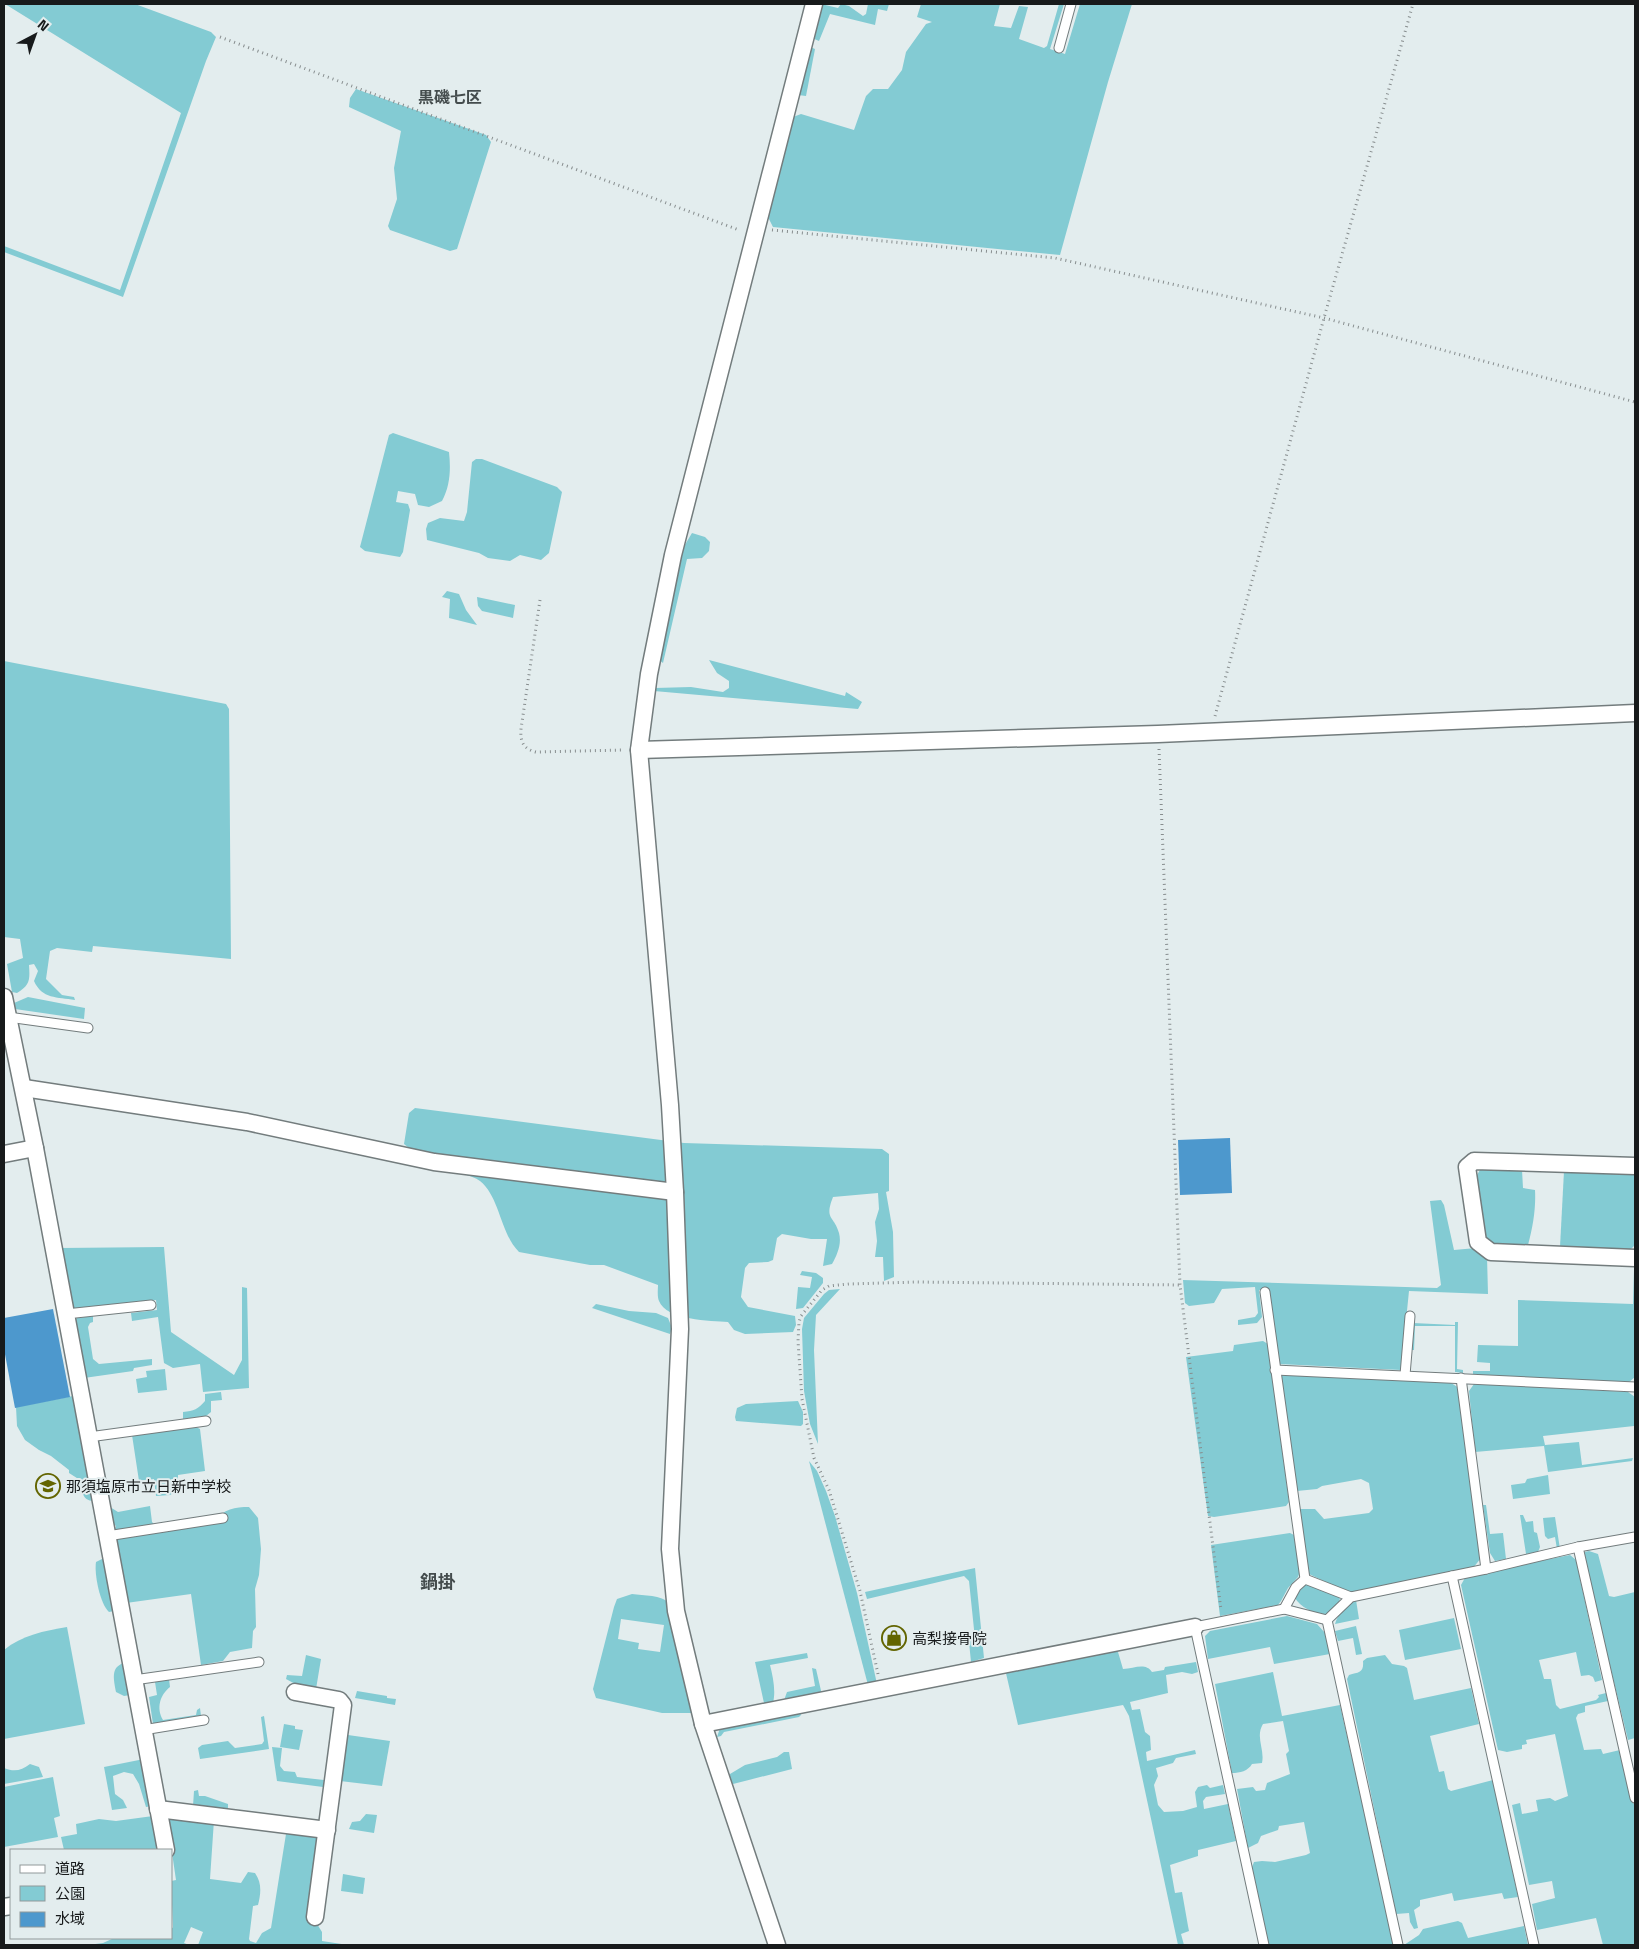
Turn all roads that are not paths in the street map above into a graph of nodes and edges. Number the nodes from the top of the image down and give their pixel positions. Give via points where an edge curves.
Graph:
1 (814, 4) edge
2 (1071, 4) edge
3 (1058, 48) dead end
4 (1635, 713) edge
5 (639, 750) junction
6 (4, 997) edge
7 (8, 1017) junction
8 (88, 1028) dead end
9 (8, 1038) edge
10 (24, 1088) junction
11 (35, 1148) junction
12 (4, 1154) edge
13 (1635, 1166) edge
14 (675, 1192) junction
15 (1635, 1258) edge
16 (1265, 1292) dead end
17 (151, 1305) dead end
18 (66, 1314) junction
19 (1410, 1316) dead end
20 (1275, 1370) junction
21 (1405, 1375) junction
22 (1461, 1378) junction
23 (1635, 1387) edge
24 (206, 1421) dead end
25 (89, 1437) junction
26 (223, 1518) dead end
27 (107, 1536) junction
28 (1635, 1537) edge
29 (1578, 1547) junction
30 (1486, 1569) junction
31 (1452, 1576) junction
32 (1305, 1579) junction
33 (1352, 1597) junction
34 (1284, 1609) junction
35 (1327, 1620) junction
36 (1196, 1627) junction
37 (259, 1662) dead end
38 (134, 1680) junction
39 (295, 1692) dead end
40 (204, 1720) dead end
41 (703, 1724) junction
42 (143, 1730) junction
43 (1635, 1798) edge
44 (158, 1809) junction
45 (327, 1830) junction
46 (166, 1849) edge
47 (315, 1916) dead end
48 (777, 1945) edge
49 (1264, 1945) edge
50 (1398, 1945) edge
51 (1534, 1945) edge

1 - 5 street via 673,555 649,674
2 - 3 lane
4 - 5 street via 1158,734
5 - 14 street
6 - 7 street
7 - 8 lane
7 - 9 street
9 - 10 street
10 - 11 street
10 - 14 street via 247,1122 434,1162
11 - 12 street
11 - 18 street
13 - 15 street via 1474,1161 1467,1167 1478,1242 1491,1252
14 - 41 street via 680,1329 670,1549 676,1611
16 - 20 lane
17 - 18 lane
18 - 25 street
19 - 21 lane
20 - 21 lane
20 - 32 lane
21 - 22 lane
22 - 23 lane
22 - 30 lane
24 - 25 lane
25 - 27 street
26 - 27 lane
27 - 38 street
28 - 29 lane
29 - 30 lane
29 - 43 lane
30 - 31 lane
31 - 33 lane
31 - 51 lane
32 - 33 lane
32 - 34 lane via 1296,1587
33 - 35 lane
34 - 35 lane
34 - 36 lane
35 - 50 lane
36 - 41 street
36 - 49 lane
37 - 38 lane
38 - 42 street
39 - 45 street via 339,1700 343,1705
40 - 42 lane
41 - 48 street
42 - 44 street
44 - 45 street
44 - 46 street
45 - 47 street

